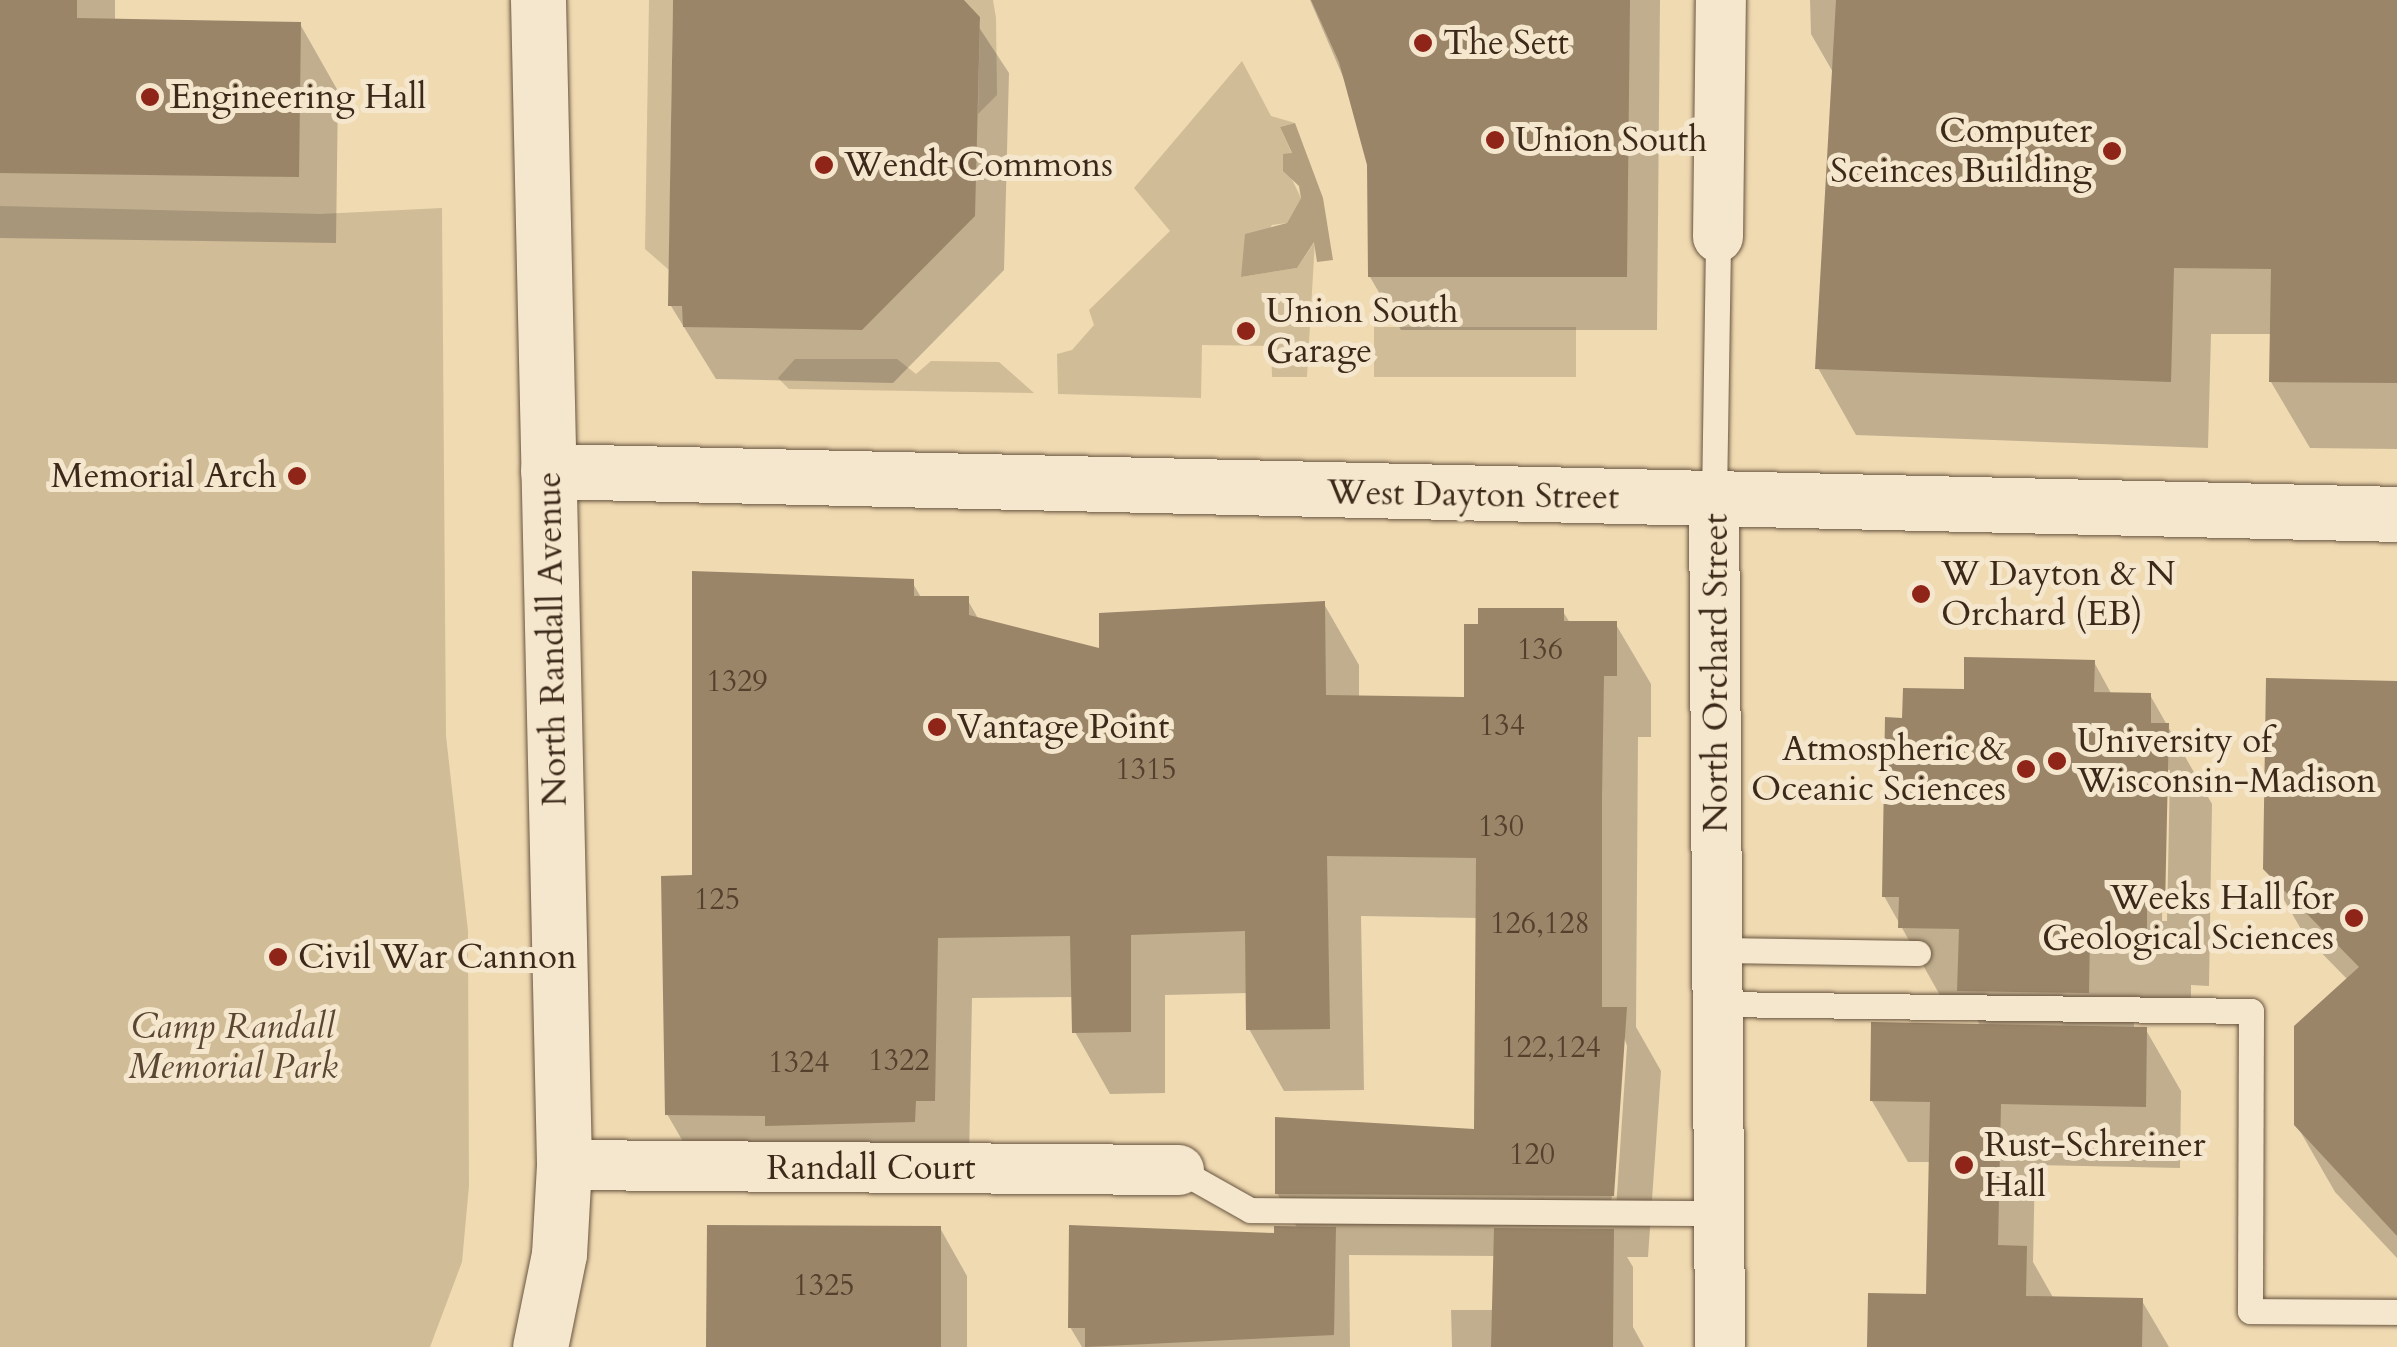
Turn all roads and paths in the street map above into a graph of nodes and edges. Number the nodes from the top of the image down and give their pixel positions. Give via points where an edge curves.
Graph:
1 (538, 0) edge
2 (1721, 0) edge
3 (1718, 237) joint
4 (548, 471) junction
5 (1714, 499) junction
6 (2397, 514) edge
7 (1718, 950) junction
8 (1918, 953) dead end
9 (1718, 1004) junction
10 (564, 1165) junction
11 (1179, 1170) joint
12 (1719, 1213) junction
13 (2397, 1312) edge
14 (540, 1347) edge
15 (1720, 1347) edge

1 - 4 street, North Randall Avenue
2 - 3 street, North Orchard Street
3 - 5 lane, North Orchard Street
4 - 5 street, West Dayton Street
4 - 10 street, North Randall Avenue
5 - 6 street, West Dayton Street
5 - 7 street, North Orchard Street
7 - 8 lane
7 - 9 street, North Orchard Street
9 - 12 street, North Orchard Street
9 - 13 lane via 2250,1011 2250,1311
10 - 11 street, Randall Court
10 - 14 street, North Randall Avenue via 555,1277
11 - 12 lane via 1250,1210
12 - 15 street, North Orchard Street

